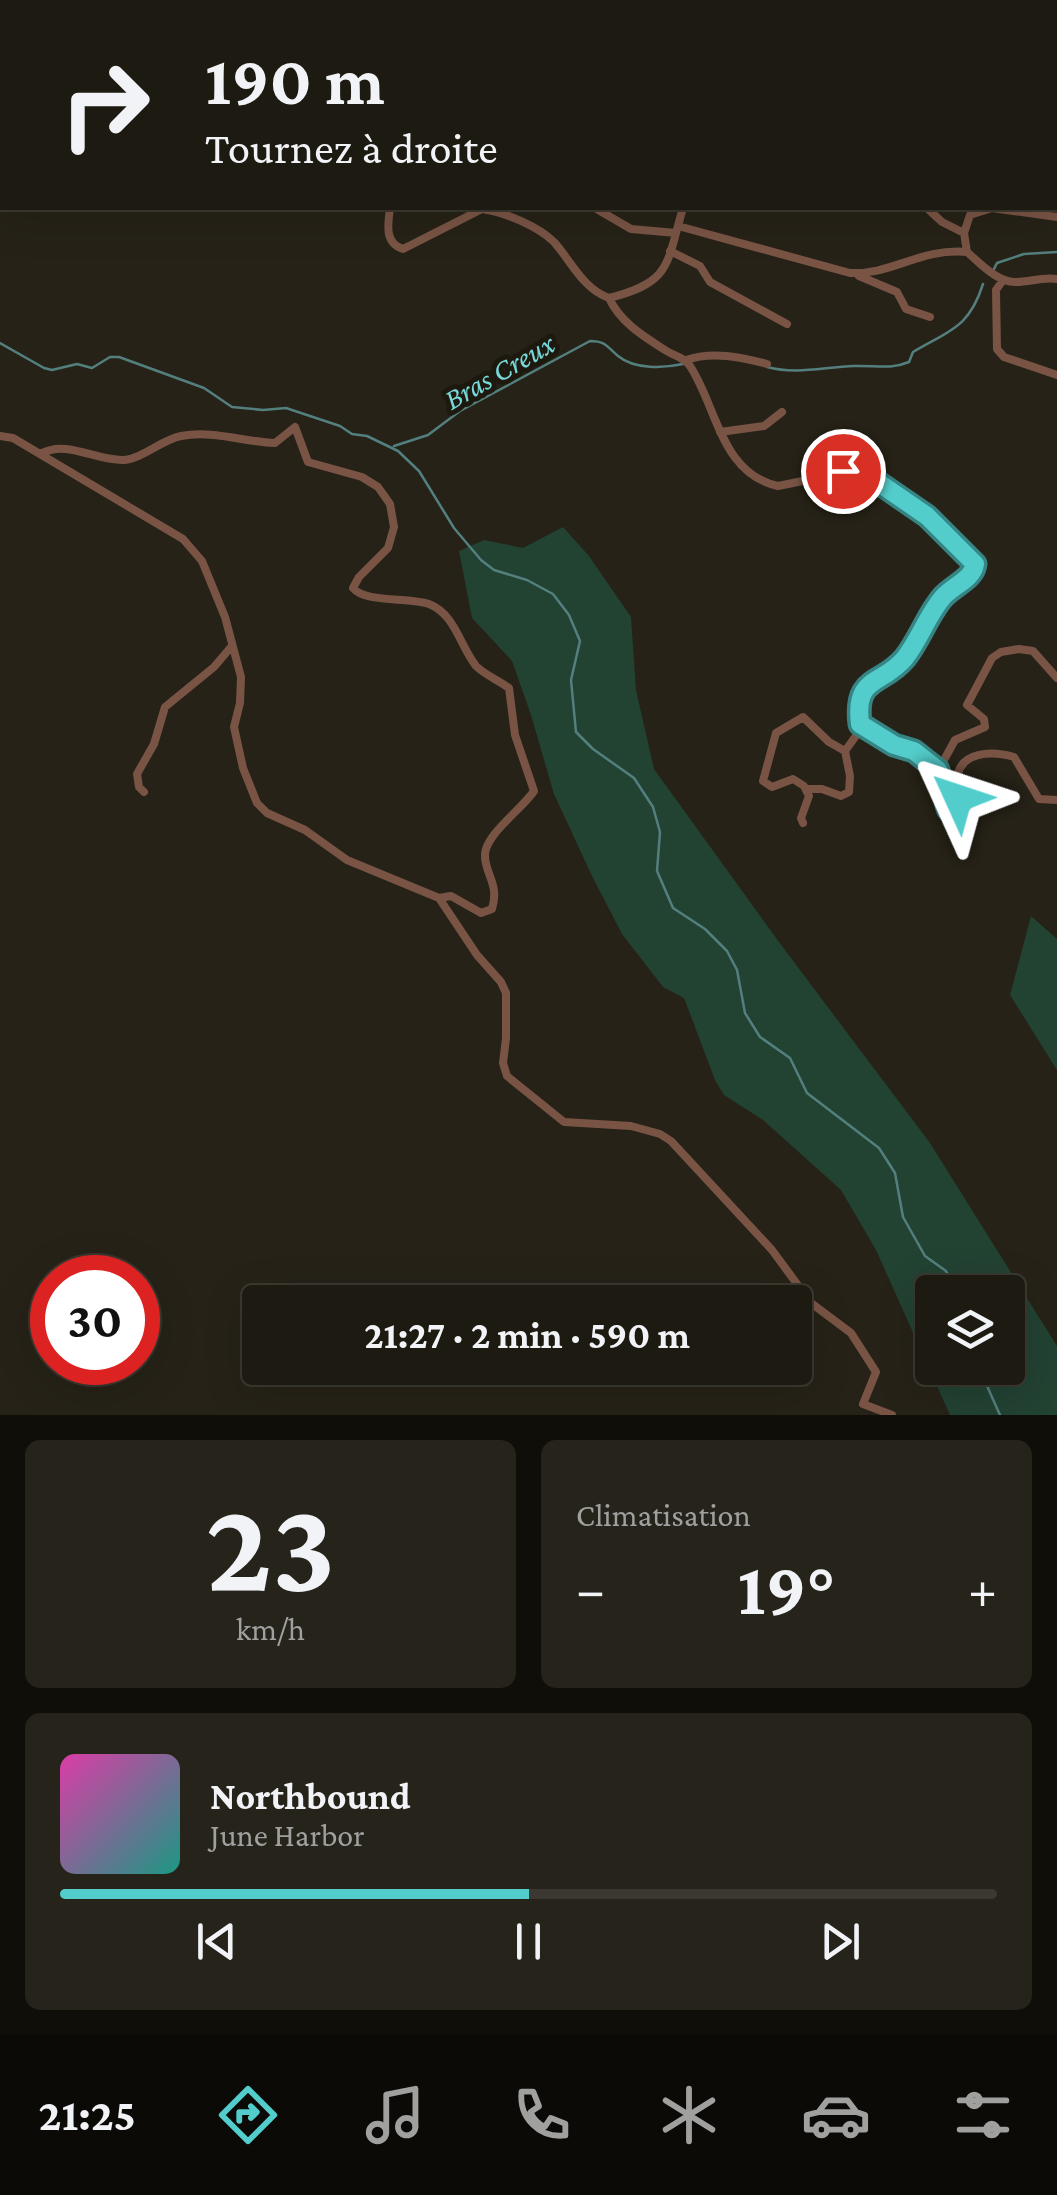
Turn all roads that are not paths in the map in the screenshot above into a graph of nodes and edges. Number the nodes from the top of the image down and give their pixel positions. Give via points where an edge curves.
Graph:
1 (390, 210) edge
2 (478, 210) edge
3 (491, 210) edge
4 (598, 210) edge
5 (682, 210) edge
6 (929, 210) edge
7 (983, 210) edge
8 (1003, 210) edge
9 (1057, 217) edge
10 (677, 229) junction
11 (964, 233) junction
12 (670, 251) junction
13 (967, 252) junction
14 (850, 273) junction
15 (1000, 277) junction
16 (1057, 278) edge
17 (609, 298) junction
18 (930, 317) dead end
19 (787, 324) dead end
20 (686, 360) junction
21 (767, 364) dead end
22 (1057, 376) edge
23 (782, 412) dead end
24 (720, 432) junction
25 (0, 436) edge
26 (40, 454) junction
27 (232, 647) junction
28 (1057, 678) edge
29 (860, 724) junction
30 (845, 751) junction
31 (938, 770) junction
32 (806, 789) junction
33 (144, 792) dead end
34 (1057, 800) edge
35 (803, 824) dead end
36 (438, 898) junction
37 (892, 1415) edge

1 - 2 street via 389,238 403,249
3 - 17 street via 538,230 584,281
4 - 10 street via 632,230
5 - 10 street
6 - 11 street
7 - 11 street via 970,215
8 - 9 street
10 - 12 street
10 - 14 street
11 - 13 street
12 - 17 street via 651,284
12 - 19 street via 700,266 710,282
13 - 14 street via 944,250
13 - 15 street
14 - 18 street via 895,291 906,309
15 - 16 street via 1015,283
15 - 22 street via 996,349
17 - 20 street via 626,324
20 - 21 street via 731,356
20 - 24 street
23 - 24 street via 764,426
24 - 29 street via 731,454 768,484 863,472 927,516 972,558 974,572 943,598 905,658 859,696
25 - 26 street
26 - 27 street via 183,539 202,561
26 - 36 street via 59,447 131,459 193,435 275,444 295,427 308,462 378,487 393,514 392,539 354,588 366,596 432,606 474,664 509,688 514,735 534,791 486,848 492,909 481,913 446,894
27 - 33 street via 165,707 138,774
27 - 36 street via 241,678 234,728 242,768 267,814 306,830 346,860
28 - 31 street via 1028,650 992,658 967,705 985,727 954,740
29 - 30 street
29 - 31 street
30 - 32 street via 848,792
30 - 32 street via 806,717 776,733 763,781 772,787 793,779
31 - 34 street via 950,810 958,805 960,770 985,753 1014,757 1038,799
32 - 35 street
36 - 37 street via 501,982 507,1006 504,1070 514,1084 564,1122 646,1128 680,1148 772,1250 802,1294 851,1333 876,1372 862,1404

